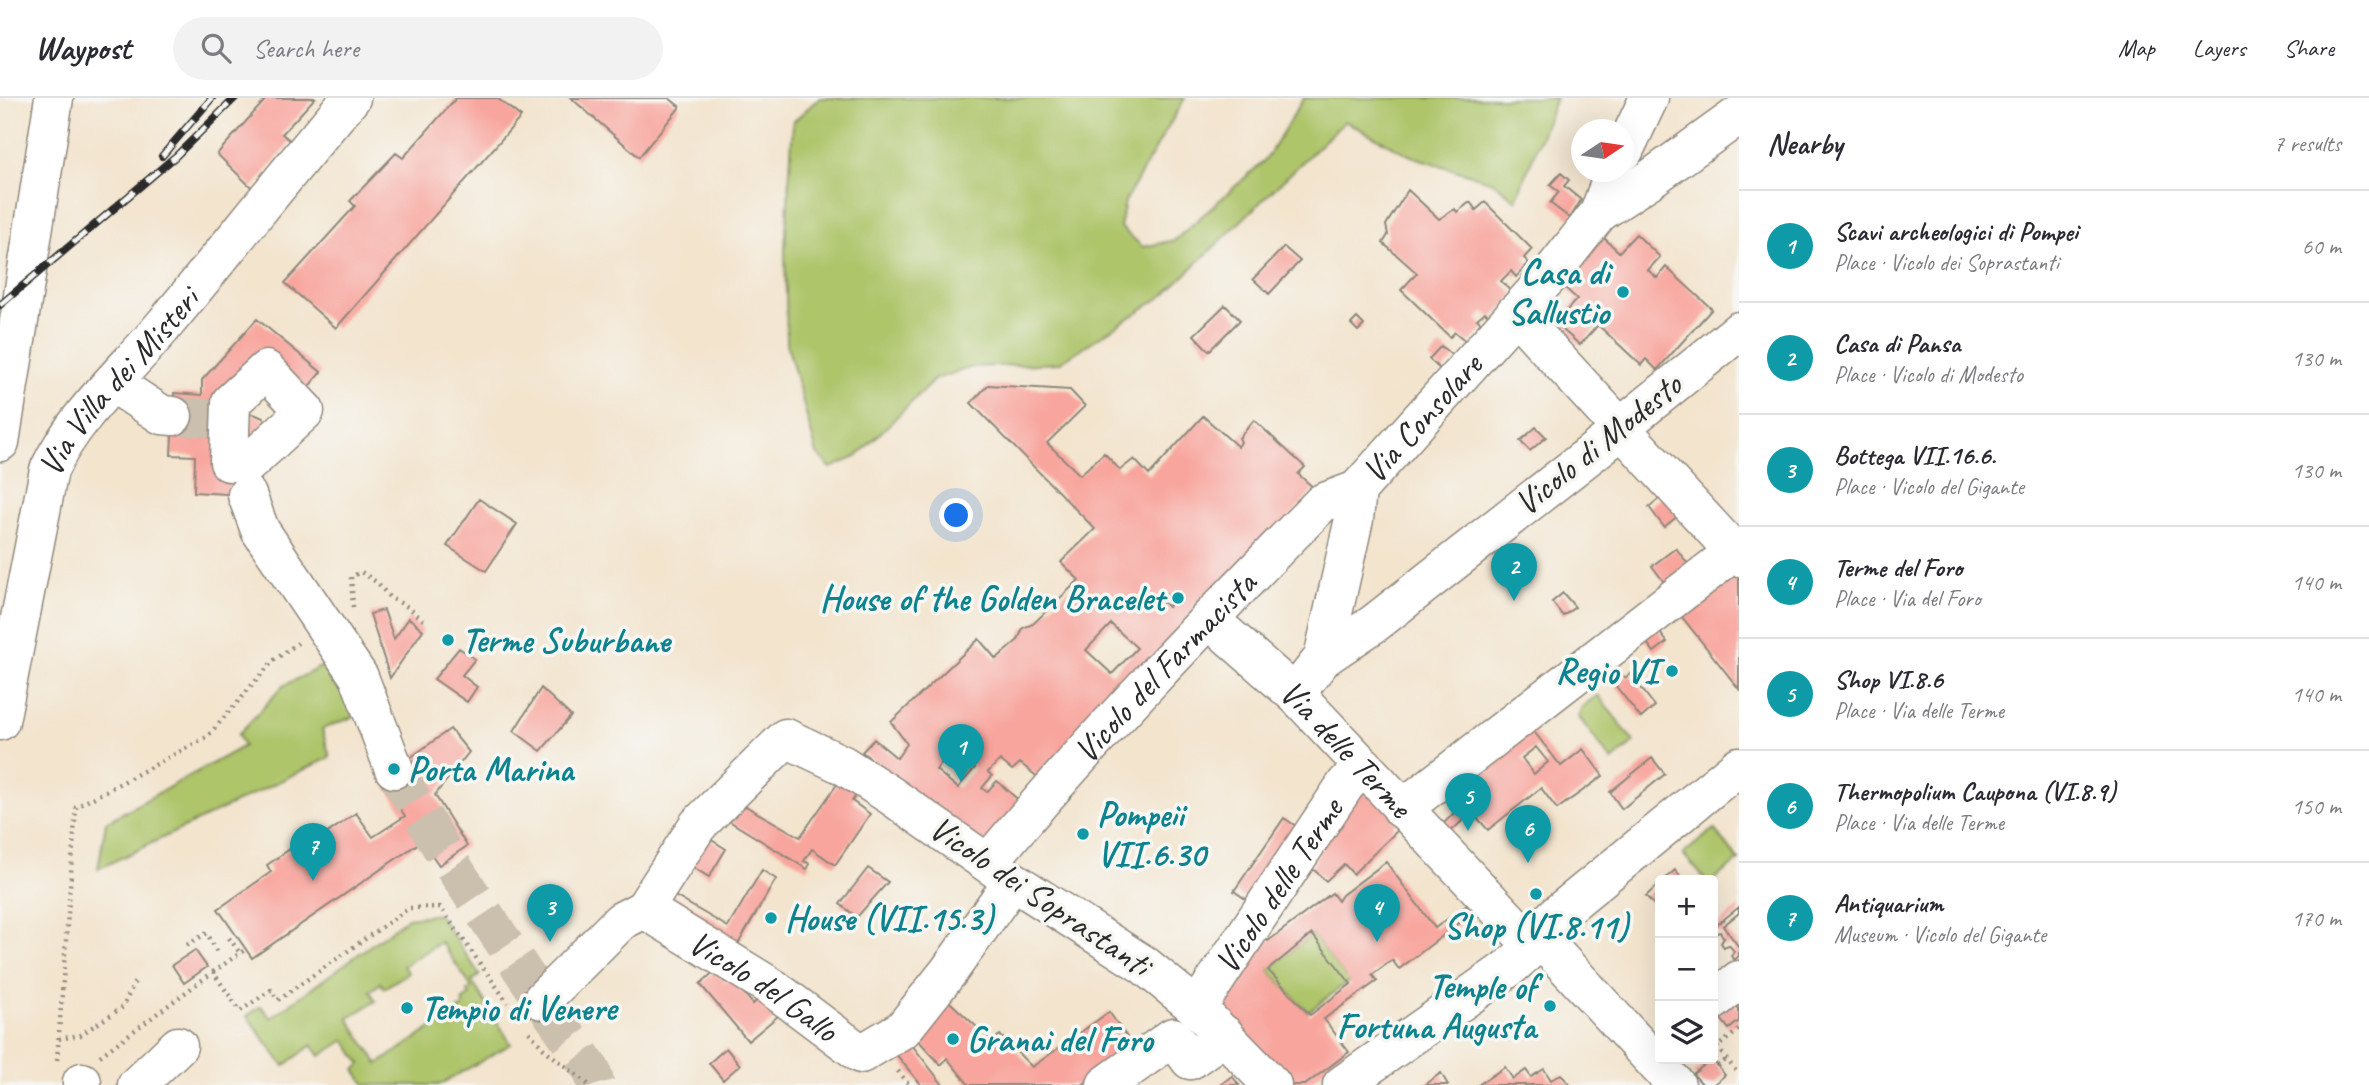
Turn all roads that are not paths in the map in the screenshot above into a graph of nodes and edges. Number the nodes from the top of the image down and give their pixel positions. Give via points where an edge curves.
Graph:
1 (35, 98) edge
2 (54, 98) edge
3 (351, 98) edge
4 (1649, 98) edge
5 (1739, 116) edge
6 (1634, 129) edge
7 (1611, 182) edge
8 (1599, 213) junction
9 (1516, 313) junction
10 (0, 327) edge
11 (1739, 331) edge
12 (113, 383) junction
13 (173, 416) tunnel mouth
14 (1621, 429) junction
15 (0, 442) edge
16 (249, 479) junction
17 (1357, 490) junction
18 (1738, 552) edge
19 (1209, 619) junction
20 (1323, 658) junction
21 (1298, 697) junction
22 (0, 722) edge
23 (1364, 766) junction
24 (1739, 766) edge
25 (394, 769) tunnel mouth
26 (1402, 809) junction
27 (1000, 872) junction
28 (644, 909) junction
29 (1545, 928) junction
30 (1739, 980) edge
31 (1718, 997) edge
32 (1197, 1009) junction
33 (526, 1011) road end
34 (1225, 1035) junction
35 (178, 1046) dead end
36 (1653, 1048) edge
37 (137, 1085) edge
38 (1106, 1085) edge
39 (1272, 1085) edge
40 (1342, 1085) edge
41 (1676, 1085) edge

1 - 10 main road
2 - 15 main road
3 - 12 main road, Via Villa dei Misteri
4 - 6 main road
5 - 8 main road
7 - 8 main road, Via Consolare
8 - 9 main road, Via Consolare
9 - 14 main road
9 - 17 main road, Via Consolare
11 - 14 main road, Vicolo di Modesto
12 - 13 main road via 162,415
12 - 22 main road, Via Villa dei Misteri via 73,428 48,470
14 - 18 main road
14 - 20 main road, Vicolo di Modesto via 1375,623
16 - 16 main road via 304,411 266,370 231,402 228,419 229,462
16 - 25 main road via 260,530 359,677
17 - 19 main road, Vicolo del Farmacista via 1322,503
17 - 20 main road, Via Consolare
18 - 26 main road
19 - 21 main road, Via delle Terme
19 - 27 main road, Vicolo del Farmacista via 1042,798
20 - 21 main road, Via Consolare
21 - 23 main road, Via delle Terme
23 - 26 main road, Via delle Terme
23 - 32 main road, Vicolo delle Terme via 1346,784
24 - 29 main road
26 - 29 main road, Via delle Terme via 1517,929
27 - 28 main road, Vicolo dei Soprastanti via 843,765 786,738 698,825
27 - 28 main road, Vicolo del Gallo via 949,971 903,1029 861,1054 754,975
27 - 32 main road, Vicolo dei Soprastanti via 1144,965
28 - 33 main road via 621,921
29 - 36 main road, Via delle Terme via 1552,951
29 - 40 main road via 1510,967
30 - 31 main road
32 - 34 main road, Vicolo dei Soprastanti
34 - 38 main road via 1190,1060 1172,1037
34 - 39 main road, Vicolo dei Soprastanti
35 - 37 main road
36 - 41 main road, Via delle Terme

